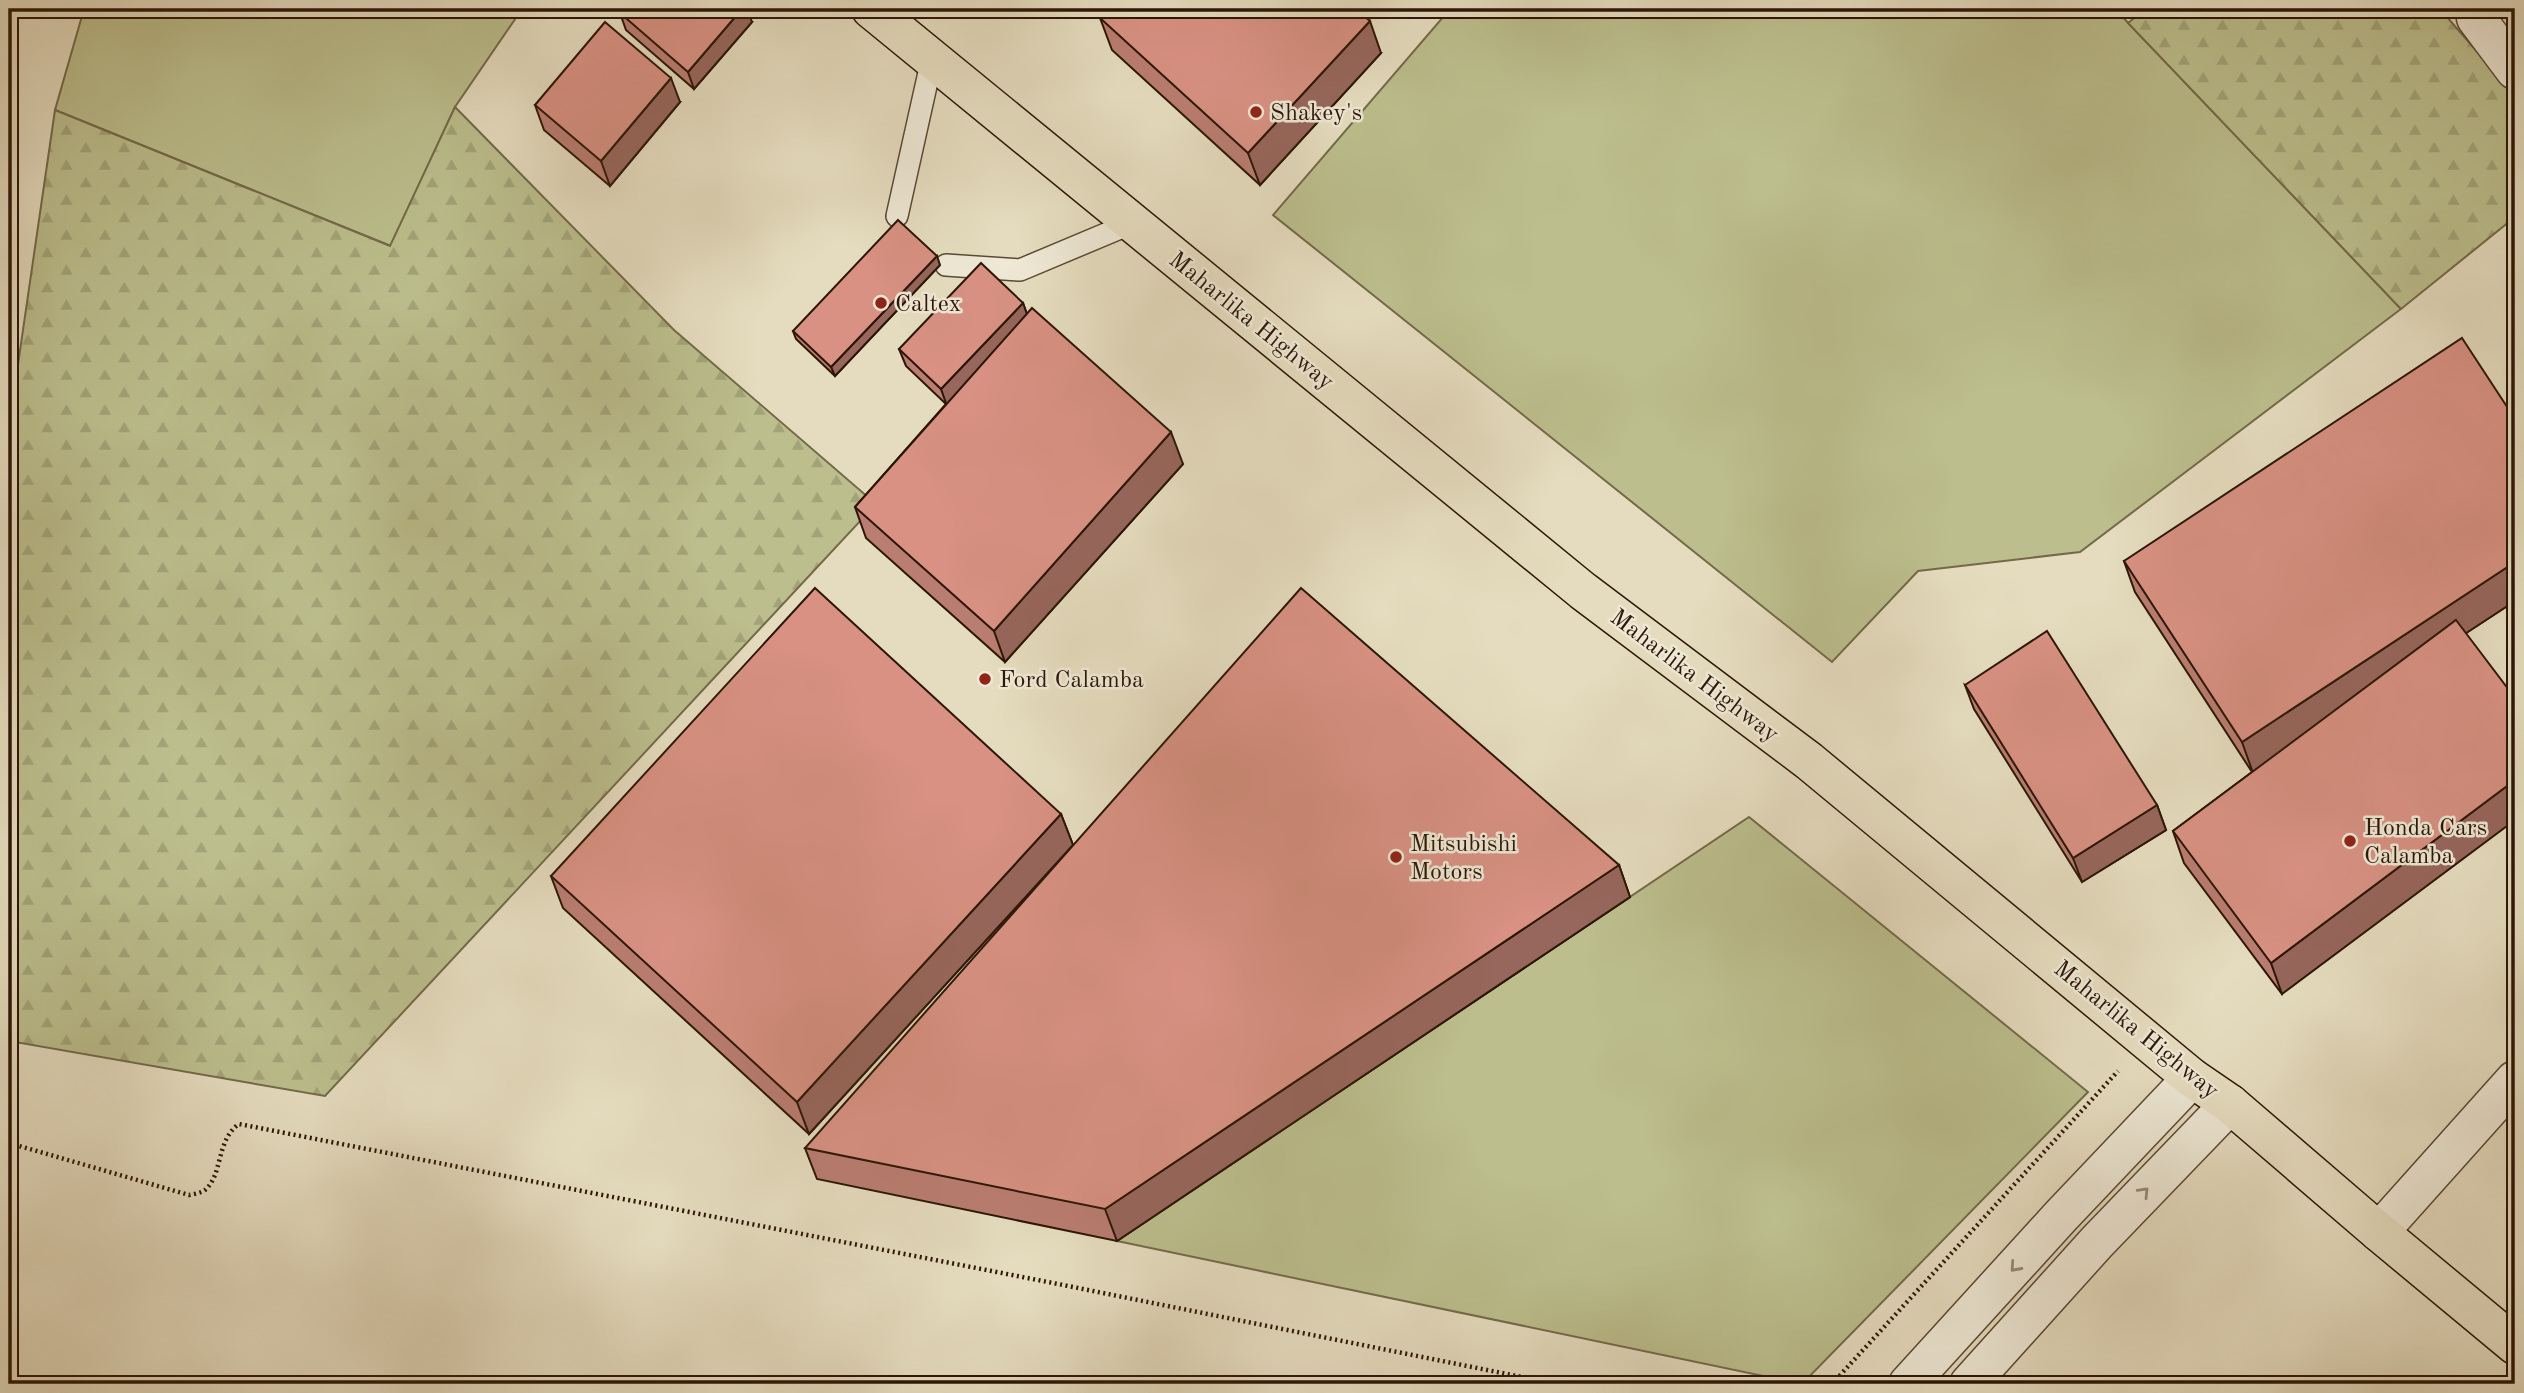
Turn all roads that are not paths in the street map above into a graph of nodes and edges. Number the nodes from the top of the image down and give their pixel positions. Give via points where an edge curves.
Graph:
1 (871, 9) edge
2 (2476, 18) dead end
3 (932, 59) junction
4 (2515, 70) edge
5 (897, 216) dead end
6 (1132, 223) junction
7 (946, 265) dead end
8 (2192, 1078) junction
9 (2515, 1080) edge
10 (2230, 1104) junction
11 (2379, 1232) junction
12 (2515, 1345) edge
13 (1908, 1384) edge
14 (1969, 1384) edge

1 - 3 highway, Maharlika Highway
2 - 4 street
3 - 5 lane
3 - 6 highway, Maharlika Highway
6 - 7 lane via 1020,270
6 - 8 highway, Maharlika Highway via 1583,591 1809,761
8 - 10 highway, Maharlika Highway
8 -> 13 street
9 - 11 street
10 - 11 highway, Maharlika Highway
14 -> 10 street via 2097,1241
11 - 12 highway, Maharlika Highway

